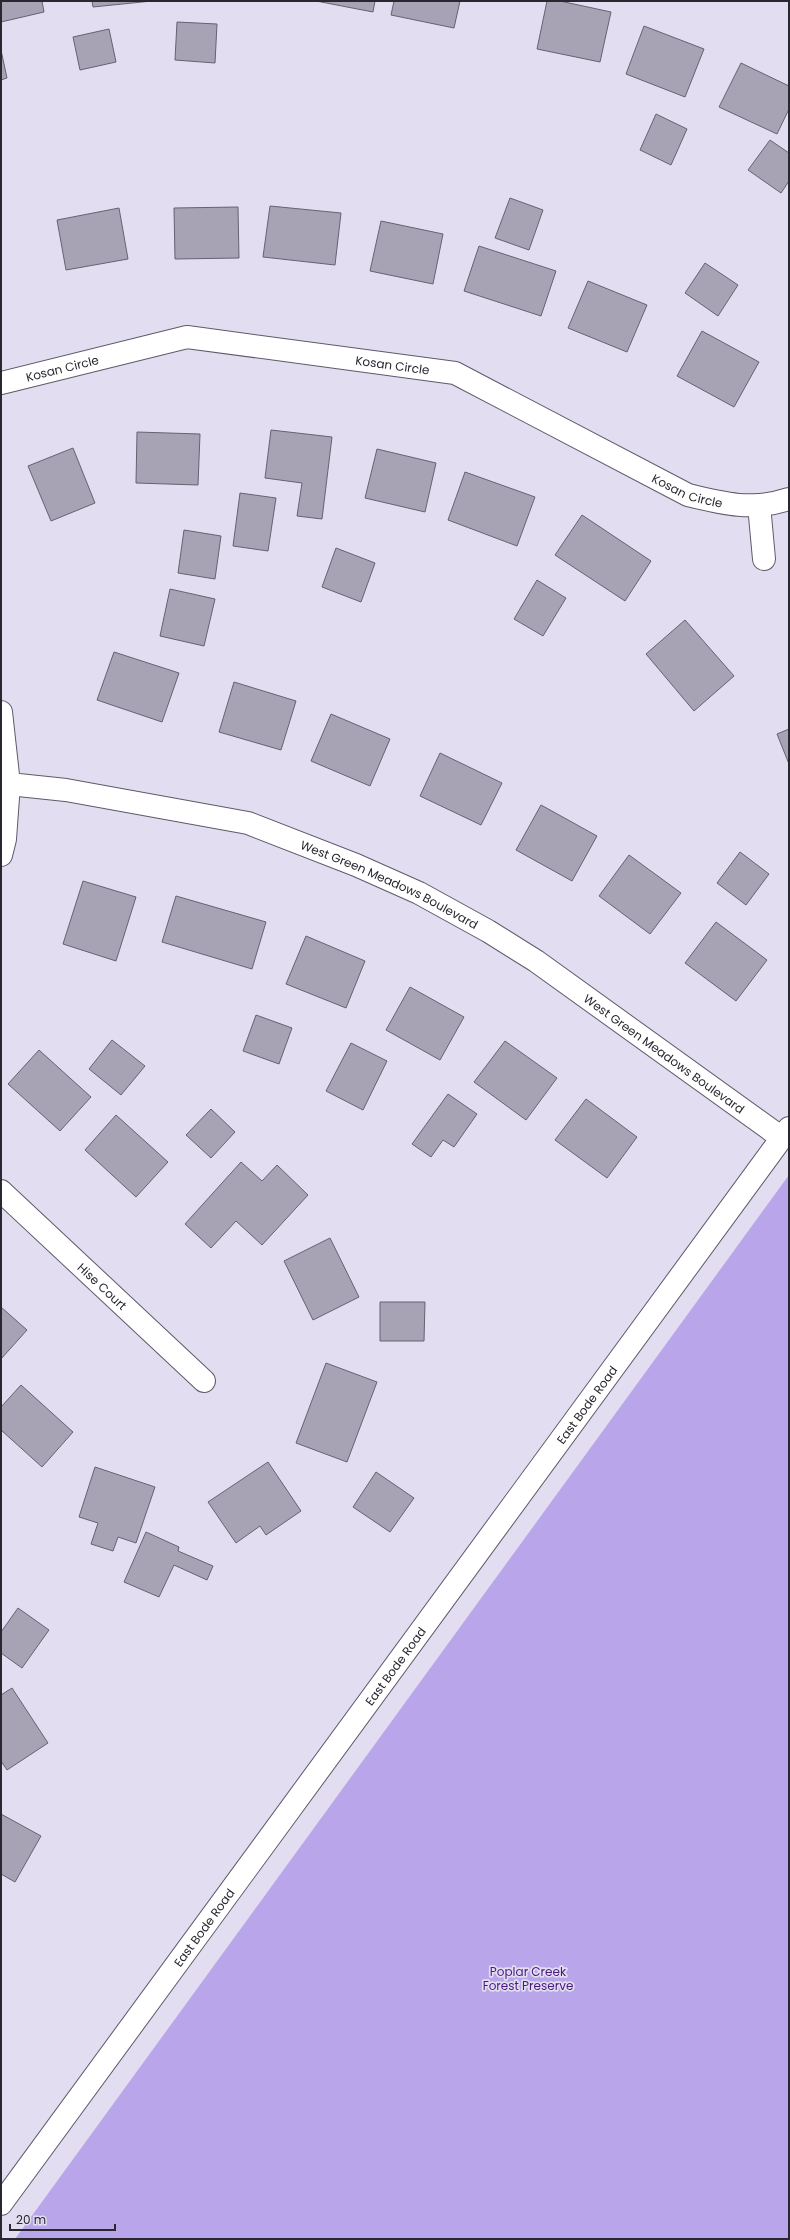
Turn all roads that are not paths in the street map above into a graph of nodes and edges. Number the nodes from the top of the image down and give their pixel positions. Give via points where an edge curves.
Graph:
1 (1, 383) edge
2 (789, 499) edge
3 (759, 505) junction
4 (764, 559) dead end
5 (1, 712) edge
6 (10, 784) junction
7 (1, 855) edge
8 (785, 1133) edge
9 (1, 1191) edge
10 (204, 1381) dead end
11 (1, 2204) edge

1 - 3 street, Kosan Circle via 187,337 455,372 688,495 729,506
2 - 3 street, Kosan Circle via 771,505
3 - 4 street
5 - 6 street
6 - 7 street
6 - 8 street, West Green Meadows Boulevard via 66,790 248,823 356,865 419,893 536,961
8 - 11 street, East Bode Road
9 - 10 street, Hise Court

